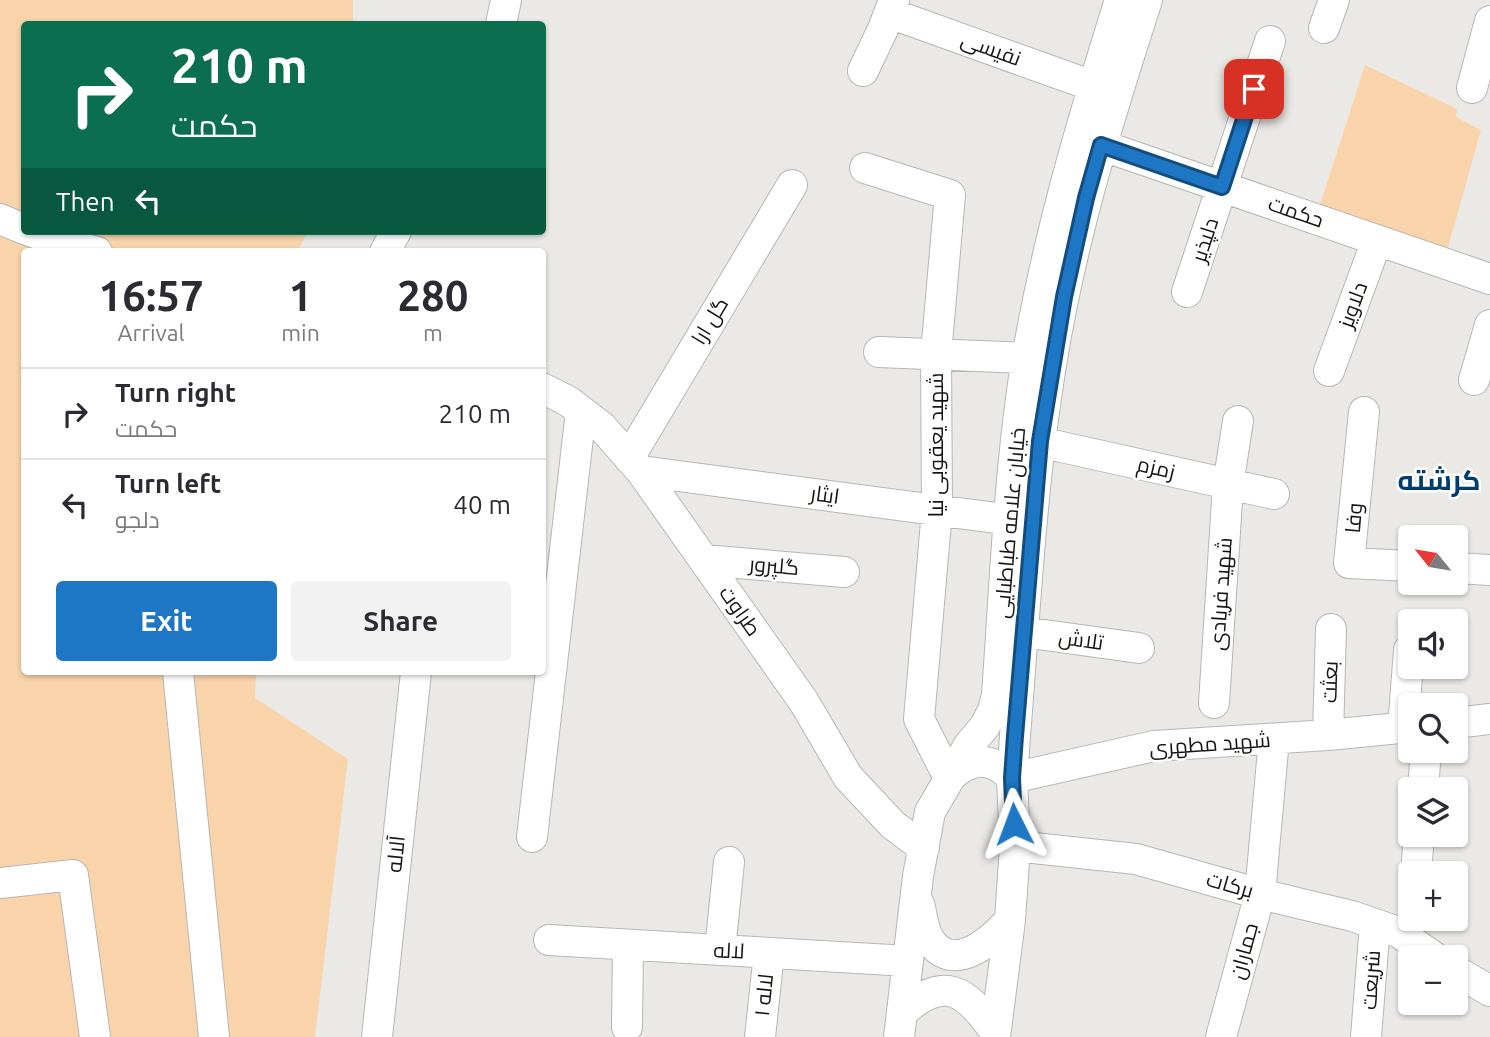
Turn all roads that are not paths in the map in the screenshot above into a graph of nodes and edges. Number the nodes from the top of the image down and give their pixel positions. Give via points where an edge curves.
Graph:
1 (506, 0) edge
2 (1120, 0) edge
3 (1147, 0) edge
4 (1334, 0) edge
5 (891, 7) edge
6 (502, 21) edge
7 (1490, 21) edge
8 (1324, 28) dead end
9 (1270, 41) dead end
10 (863, 71) dead end
11 (1105, 88) junction
12 (1472, 88) dead end
13 (1089, 141) junction
14 (865, 168) dead end
15 (792, 185) dead end
16 (1222, 187) junction
17 (0, 219) edge
18 (21, 228) edge
19 (41, 235) edge
20 (1377, 240) junction
21 (81, 248) edge
22 (1490, 279) edge
23 (1188, 292) dead end
24 (1490, 325) edge
25 (879, 352) dead end
26 (936, 354) junction
27 (1039, 361) junction
28 (1329, 370) dead end
29 (1474, 380) dead end
30 (546, 390) edge
31 (581, 411) junction
32 (1364, 412) dead end
33 (1238, 421) dead end
34 (1028, 439) junction
35 (635, 464) junction
36 (1228, 485) junction
37 (1273, 494) dead end
38 (937, 510) junction
39 (1021, 521) junction
40 (704, 560) junction
41 (1398, 565) edge
42 (1468, 569) edge
43 (1490, 570) edge
44 (844, 572) dead end
45 (1331, 629) dead end
46 (1023, 632) junction
47 (1139, 648) dead end
48 (177, 675) edge
49 (416, 675) edge
50 (1214, 703) dead end
51 (1490, 719) edge
52 (1468, 722) edge
53 (1398, 728) edge
54 (1328, 735) junction
55 (1274, 739) junction
56 (949, 778) junction
57 (1012, 778) junction
58 (533, 837) dead end
59 (1015, 846) junction
60 (924, 848) junction
61 (729, 862) dead end
62 (0, 883) edge
63 (916, 890) junction
64 (1260, 894) junction
65 (1010, 920) junction
66 (1375, 924) junction
67 (1418, 939) edge
68 (549, 940) dead end
69 (628, 945) junction
70 (720, 950) junction
71 (769, 953) junction
72 (908, 961) junction
73 (1468, 978) edge
74 (1490, 990) edge
75 (900, 1025) edge
76 (627, 1027) dead end
77 (995, 1035) edge
78 (95, 1037) edge
79 (214, 1037) edge
80 (377, 1037) edge
81 (760, 1037) edge
82 (1221, 1037) edge
83 (1366, 1037) edge

1 - 6 street
2 - 11 street, خیابان علامه طباطبایی
3 - 11 street, خیابان علامه طباطبایی
4 - 8 street
5 - 10 street
5 - 11 street, نفیسی
7 - 12 street
9 - 16 street, دلپذیر
11 - 13 street, خیابان علامه طباطبایی
13 - 16 street, حکمت
13 - 27 street, خیابان علامه طباطبایی via 1069,272
14 - 26 street, شهید یعقوبی نیا via 950,195
15 - 35 street, گل ارا
16 - 20 street, حکمت
16 - 23 street, دلپذیر
17 - 18 street
19 - 21 street
20 - 22 street, حکمت
20 - 28 street, دلاویز
24 - 29 street
25 - 26 street
26 - 27 street
26 - 38 street, شهید یعقوبی نیا
27 - 34 street, خیابان علامه طباطبایی
30 - 31 street, طراوت
31 - 35 street, طراوت
31 - 58 street
32 - 41 street, وفا via 1349,563
33 - 36 street, شهید فریادی
34 - 36 street, زمزم
34 - 39 street, خیابان علامه طباطبایی
35 - 38 street, ایثار
35 - 40 street, طراوت
36 - 37 street, زمزم
36 - 50 street, شهید فریادی
38 - 39 street, ایثار
38 - 56 street, شهید یعقوبی نیا via 919,719
39 - 46 street, خیابان علامه طباطبایی
39 - 56 street, خیابان علامه طباطبایی via 993,710
40 - 44 street, گلپرور
40 - 60 street, طراوت via 804,702 848,777 893,825
42 - 43 street
45 - 54 street, بعثت
46 - 47 street, تلاش
46 - 57 street, خیابان علامه طباطبایی
48 - 79 street
49 - 80 street, آلاله
51 - 52 street
53 - 54 street, شهید مطهری
54 - 55 street, شهید مطهری
55 - 57 street, شهید مطهری via 1154,746
55 - 64 street, جماران
56 - 57 street via 973,762 988,762 1002,767
56 - 60 street, خیابان علامه طباطبایی via 930,812
57 - 59 street, خیابان علامه طباطبایی
59 - 64 street, برکات via 1136,859
59 - 65 street, خیابان علامه طباطبایی
60 - 63 street, خیابان علامه طباطبایی
61 - 70 street
62 - 78 street via 73,875
63 - 65 street via 926,935 938,950 971,953
63 - 72 street, خیابان علامه طباطبایی
64 - 66 street, برکات
64 - 82 street, جماران
65 - 77 street, خیابان علامه طباطبایی
66 - 67 street, برکات
66 - 83 street, شریعت
68 - 69 street, لاله
69 - 70 street, لاله
69 - 76 street
70 - 71 street, لاله
71 - 72 street, لاله
71 - 81 street, لاله ۱
72 - 75 street, خیابان علامه طباطبایی
73 - 74 street
75 - 77 street via 917,998 929,992 955,992 979,1009

